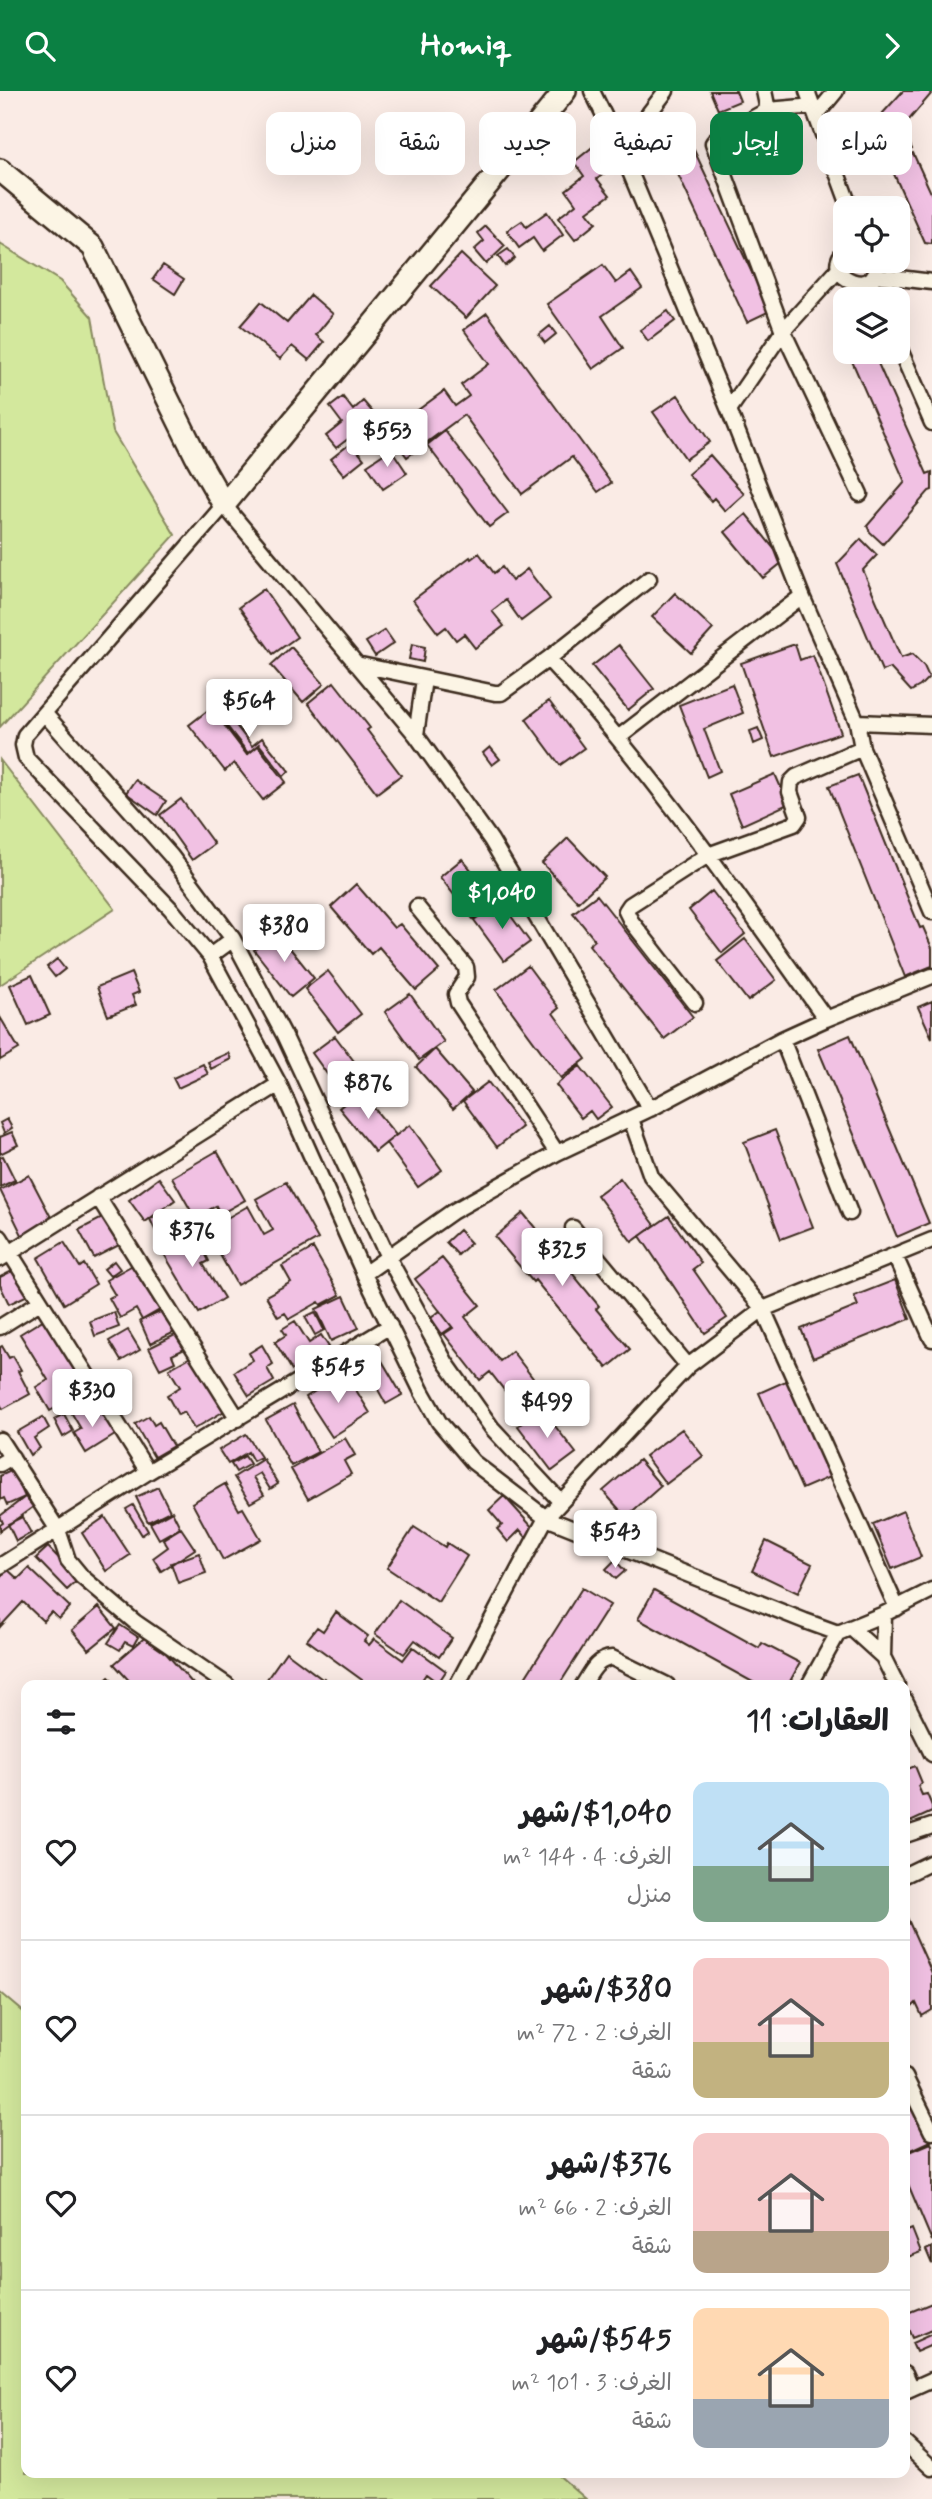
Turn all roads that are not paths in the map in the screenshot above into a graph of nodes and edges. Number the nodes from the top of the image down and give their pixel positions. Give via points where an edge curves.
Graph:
1 (565, 91) edge
2 (592, 91) edge
3 (666, 91) edge
4 (764, 91) edge
5 (807, 91) edge
6 (836, 91) edge
7 (768, 110) junction
8 (816, 110) junction
9 (602, 112) edge
10 (650, 112) edge
11 (0, 170) edge
12 (631, 175) edge
13 (846, 196) edge
14 (835, 273) edge
15 (842, 273) edge
16 (872, 273) edge
17 (879, 273) edge
18 (932, 282) edge
19 (783, 331) junction
20 (906, 364) edge
21 (729, 410) junction
22 (932, 422) edge
23 (860, 494) dead end
24 (224, 505) junction
25 (649, 579) dead end
26 (802, 596) junction
27 (548, 659) junction
28 (356, 664) junction
29 (424, 679) junction
30 (44, 713) junction
31 (857, 722) junction
32 (932, 725) edge
33 (416, 736) junction
34 (618, 739) junction
35 (862, 748) junction
36 (708, 855) junction
37 (417, 907) dead end
38 (932, 912) edge
39 (233, 939) junction
40 (210, 956) junction
41 (932, 976) edge
42 (695, 1003) dead end
43 (825, 1019) junction
44 (782, 1039) junction
45 (279, 1084) junction
46 (650, 1109) junction
47 (631, 1119) junction
48 (557, 1153) junction
49 (98, 1197) junction
50 (850, 1213) dead end
51 (573, 1228) dead end
52 (0, 1237) edge
53 (932, 1240) edge
54 (895, 1256) junction
55 (5, 1257) edge
56 (388, 1257) junction
57 (364, 1274) junction
58 (40, 1303) junction
59 (763, 1309) junction
60 (390, 1326) junction
61 (0, 1327) edge
62 (932, 1339) edge
63 (688, 1366) junction
64 (238, 1419) junction
65 (0, 1440) edge
66 (6, 1461) edge
67 (148, 1472) junction
68 (561, 1502) junction
69 (546, 1517) junction
70 (58, 1530) junction
71 (0, 1566) edge
72 (932, 1590) edge
73 (890, 1611) junction
74 (845, 1630) junction
75 (883, 1657) junction
76 (221, 1680) edge
77 (460, 1680) edge
78 (586, 1680) edge
79 (657, 1680) edge
80 (813, 1680) edge
81 (894, 1680) edge
82 (910, 1710) edge
83 (932, 1754) edge
84 (932, 1826) edge
85 (910, 1833) edge
86 (932, 1862) edge
87 (910, 1873) edge
88 (910, 2087) edge
89 (932, 2132) edge
90 (932, 2380) edge
91 (910, 2390) edge
92 (910, 2448) edge
93 (932, 2468) edge

1 - 24 street
2 - 9 street
3 - 10 street
4 - 7 street
5 - 8 street
6 - 8 street
7 - 8 street
7 - 19 street via 713,143
8 - 13 street
11 - 24 street via 93,247
12 - 21 street
14 - 19 street
15 - 16 street via 851,283 861,284
17 - 18 street
19 - 21 street
19 - 23 street
20 - 22 street
21 - 26 street
24 - 28 street
24 - 30 street
25 - 27 street
26 - 31 street
26 - 34 street
27 - 29 street via 495,693
27 - 34 street
28 - 29 street
28 - 33 street
29 - 33 street
30 - 39 street via 171,856
30 - 40 street via 25,736 26,758
31 - 32 street
31 - 35 street
33 - 46 street via 491,840
34 - 36 street
35 - 36 street via 796,776 790,792 799,817 794,824
35 - 38 street
36 - 42 street via 626,911
36 - 43 street
37 - 48 street via 466,967 467,977 456,994 458,1003
39 - 40 street
39 - 56 street via 284,1035
40 - 45 street
41 - 43 street
43 - 44 street
44 - 46 street
44 - 50 street
45 - 49 street
45 - 57 street
46 - 47 street
47 - 48 street
47 - 59 street via 651,1177
48 - 56 street via 452,1212
49 - 55 street
49 - 64 street
51 - 63 street
52 - 55 street
53 - 54 street
54 - 59 street
54 - 62 street
55 - 58 street
56 - 57 street
56 - 68 street via 446,1363 492,1428
57 - 60 street
58 - 61 street
58 - 67 street
59 - 63 street
59 - 73 street
60 - 64 street
60 - 69 street via 439,1422 454,1441 473,1462
63 - 68 street
64 - 67 street
65 - 66 street
66 - 70 street
67 - 70 street
68 - 69 street
69 - 74 street via 718,1587
69 - 77 street
70 - 71 street
70 - 76 street via 68,1560 82,1577 135,1622
72 - 73 street
73 - 74 street
73 - 75 street
74 - 75 street
74 - 80 street
75 - 81 street
78 - 79 street via 599,1661 612,1658
82 - 83 street
84 - 85 street
86 - 87 street
88 - 89 street
90 - 91 street
92 - 93 street

